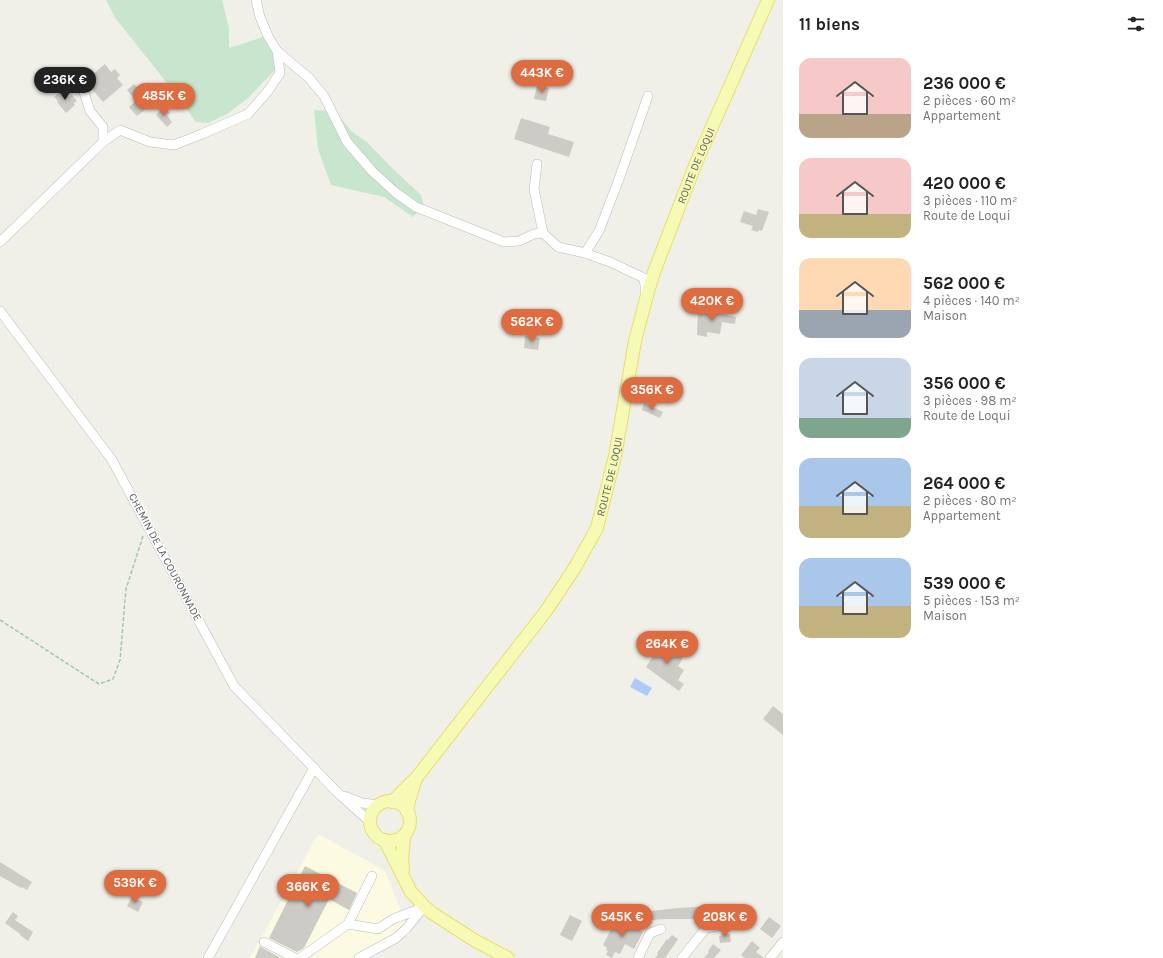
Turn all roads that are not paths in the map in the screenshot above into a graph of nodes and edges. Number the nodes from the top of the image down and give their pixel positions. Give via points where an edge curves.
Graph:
1 (256, 0) edge
2 (768, 0) edge
3 (277, 51) junction
4 (83, 89) dead end
5 (648, 96) dead end
6 (103, 142) junction
7 (537, 164) dead end
8 (543, 233) junction
9 (0, 242) edge
10 (585, 253) junction
11 (647, 295) junction
12 (0, 311) edge
13 (314, 768) junction
14 (417, 777) junction
15 (339, 794) junction
16 (392, 802) junction
17 (379, 805) junction
18 (408, 812) junction
19 (370, 822) junction
20 (404, 836) junction
21 (386, 841) junction
22 (372, 876) dead end
23 (404, 877) junction
24 (424, 906) junction
25 (739, 922) dead end
26 (348, 924) junction
27 (661, 929) dead end
28 (264, 942) dead end
29 (783, 942) edge
30 (208, 958) edge
31 (295, 958) edge
32 (300, 958) edge
33 (359, 958) edge
34 (508, 958) edge
35 (638, 958) edge
36 (682, 958) edge
37 (770, 958) edge

1 - 3 street via 260,17
2 - 11 main road, ROUTE DE LOQUI via 696,163
3 - 6 street via 280,73 248,114 174,145 150,142 120,130
3 - 8 street via 309,78 324,96 347,142 367,165 416,207 504,242 519,241
4 - 6 street via 90,111 103,127
5 - 10 street via 619,179 598,231
6 - 9 street
7 - 8 street via 534,189
8 - 10 street via 558,247
10 - 11 street via 644,278
11 - 14 main road, ROUTE DE LOQUI via 635,341 615,456 597,528 546,611
12 - 13 street, CHEMIN DE LA COURONNADE via 112,460 234,686
13 - 15 street, CHEMIN DE LA COURONNADE
13 - 30 street
14 - 16 main road, ROUTE DE LOQUI
14 - 18 main road, ROUTE DE LOQUI
15 - 17 street, CHEMIN DE LA COURONNADE via 362,803
15 - 19 street, CHEMIN DE LA COURONNADE
16 - 17 main road
16 - 18 main road via 398,803
17 - 19 main road via 374,810
18 - 20 main road via 410,825
19 - 21 main road via 375,834
20 - 21 main road via 398,840
20 - 23 main road
21 - 23 main road
22 - 26 street
23 - 24 main road via 411,892
24 - 26 street via 378,929
24 - 33 street via 402,934
24 - 34 main road via 474,940
25 - 36 street via 706,928
26 - 32 street
27 - 35 street via 650,933
28 - 31 street
29 - 37 street

